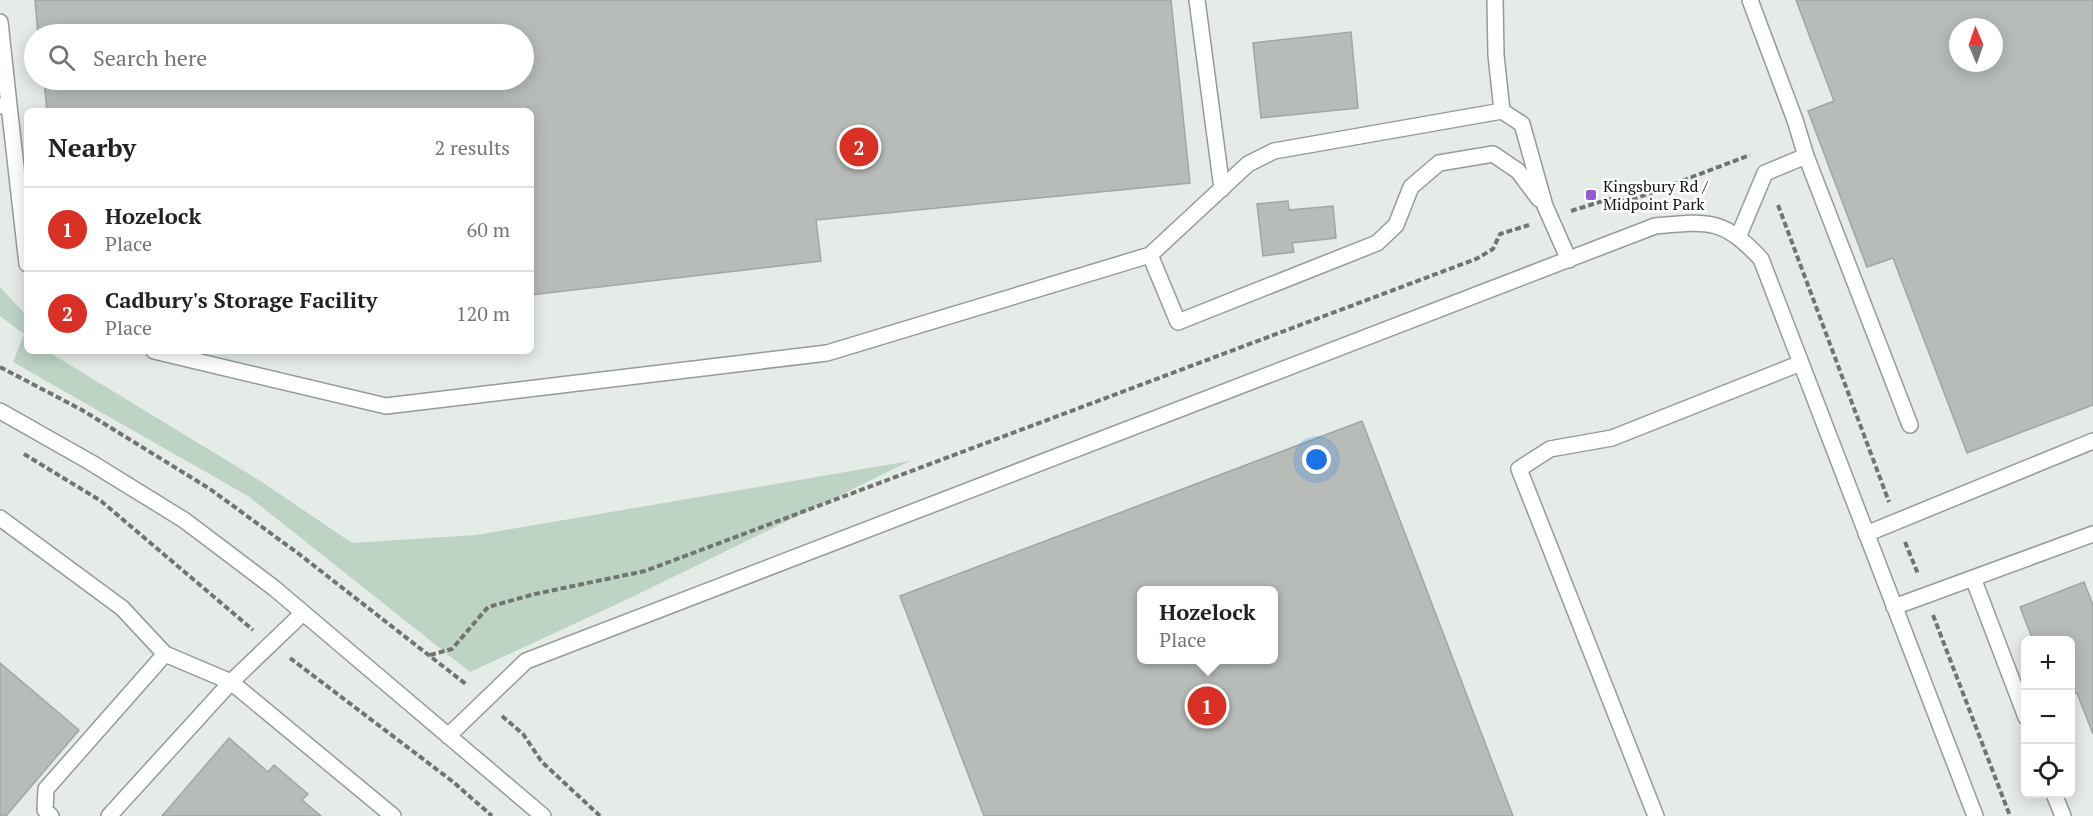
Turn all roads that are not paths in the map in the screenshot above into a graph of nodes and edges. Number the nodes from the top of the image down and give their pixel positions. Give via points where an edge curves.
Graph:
1 (1197, 0) edge
2 (1495, 0) edge
3 (1750, 0) edge
4 (0, 22) edge
5 (4, 105) edge
6 (1502, 111) junction
7 (1806, 156) junction
8 (1222, 189) junction
9 (1548, 212) junction
10 (1739, 235) junction
11 (24, 243) edge
12 (1150, 255) junction
13 (1569, 260) junction
14 (167, 354) edge
15 (1801, 363) junction
16 (0, 411) edge
17 (1910, 425) dead end
18 (2093, 441) edge
19 (0, 518) edge
20 (1866, 534) junction
21 (2093, 534) edge
22 (1974, 578) junction
23 (1894, 607) junction
24 (303, 613) junction
25 (165, 654) junction
26 (231, 682) junction
27 (2021, 706) edge
28 (448, 736) junction
29 (2056, 798) edge
30 (51, 816) edge
31 (109, 816) edge
32 (393, 816) edge
33 (543, 816) edge
34 (1656, 816) edge
35 (1975, 816) edge
36 (2063, 816) edge

1 - 8 lane
2 - 6 lane
3 - 7 lane
4 - 5 lane
5 - 11 lane
6 - 8 lane via 1274,151 1248,164
6 - 9 lane via 1522,124
7 - 10 lane via 1765,173
7 - 17 lane
8 - 12 lane
9 - 12 lane via 1518,171 1493,154 1439,163 1411,187 1396,225 1377,243 1178,322
9 - 13 lane
10 - 13 lane via 1702,221 1655,226
10 - 15 lane via 1761,259
12 - 14 lane via 827,354 386,406
13 - 28 lane via 525,661
15 - 20 lane
15 - 34 lane via 1612,438 1550,449 1519,469
16 - 24 lane via 184,520
18 - 20 lane
19 - 25 lane via 122,608
20 - 23 lane
21 - 22 lane
22 - 23 lane
22 - 27 lane
23 - 35 lane
24 - 26 lane
24 - 28 lane
25 - 26 lane
25 - 30 lane via 46,789 45,810
26 - 31 lane
26 - 32 lane
28 - 33 lane
29 - 36 lane

